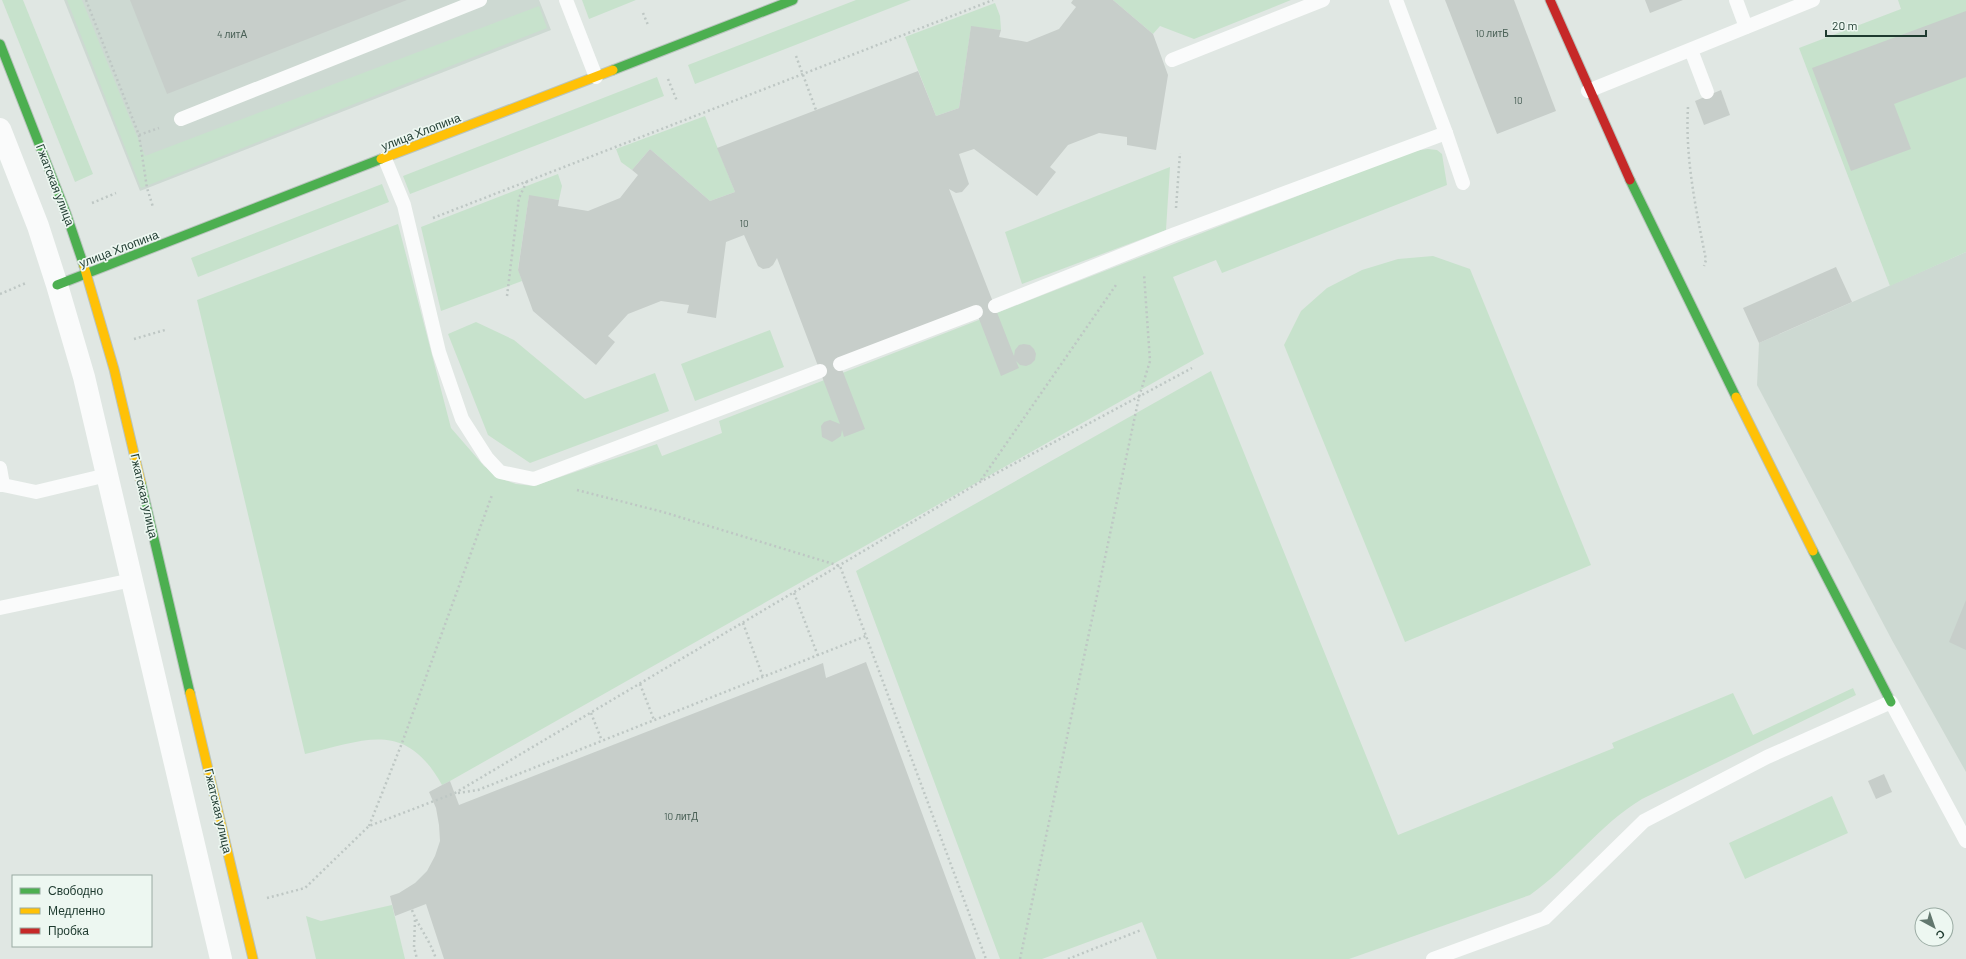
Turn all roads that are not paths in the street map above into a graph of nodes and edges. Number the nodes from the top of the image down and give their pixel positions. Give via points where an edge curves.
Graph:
1 (480, 0) edge
2 (566, 0) edge
3 (793, 0) edge
4 (1323, 0) edge
5 (1396, 0) edge
6 (1550, 0) edge
7 (1736, 0) edge
8 (1813, 0) edge
9 (1746, 27) junction
10 (0, 44) edge
11 (1691, 50) junction
12 (1172, 60) dead end
13 (596, 77) junction
14 (1705, 85) road end
15 (1588, 91) junction
16 (181, 119) dead end
17 (0, 129) edge
18 (1446, 133) junction
19 (385, 159) junction
20 (1464, 183) dead end
21 (87, 274) junction
22 (58, 285) junction
23 (995, 306) dead end
24 (976, 312) dead end
25 (840, 364) dead end
26 (820, 372) dead end
27 (0, 468) edge
28 (108, 475) junction
29 (2, 485) edge
30 (132, 580) junction
31 (0, 608) edge
32 (1891, 702) junction
33 (1966, 841) edge
34 (221, 959) edge
35 (253, 959) edge
36 (1433, 959) edge

1 - 16 lane
2 - 13 lane
3 - 13 street, улица Хлопина
4 - 12 lane
5 - 18 lane
6 - 15 street
7 - 9 lane
8 - 9 lane
9 - 11 lane
10 - 21 street, Гжатская улица
11 - 14 lane
11 - 15 lane
13 - 19 street, улица Хлопина
15 - 32 street via 1659,242
17 - 22 street
18 - 20 lane
18 - 23 lane via 1175,234
19 - 21 street, улица Хлопина
19 - 26 lane via 404,205 439,352 462,419 487,458 500,472 534,479
21 - 22 street, улица Хлопина
21 - 35 street, Гжатская улица via 114,369
22 - 28 street
24 - 25 lane
27 - 29 lane
28 - 29 lane via 36,492
28 - 30 street
30 - 31 lane
30 - 34 street
32 - 33 lane
32 - 36 lane via 1767,757 1644,821 1545,918

